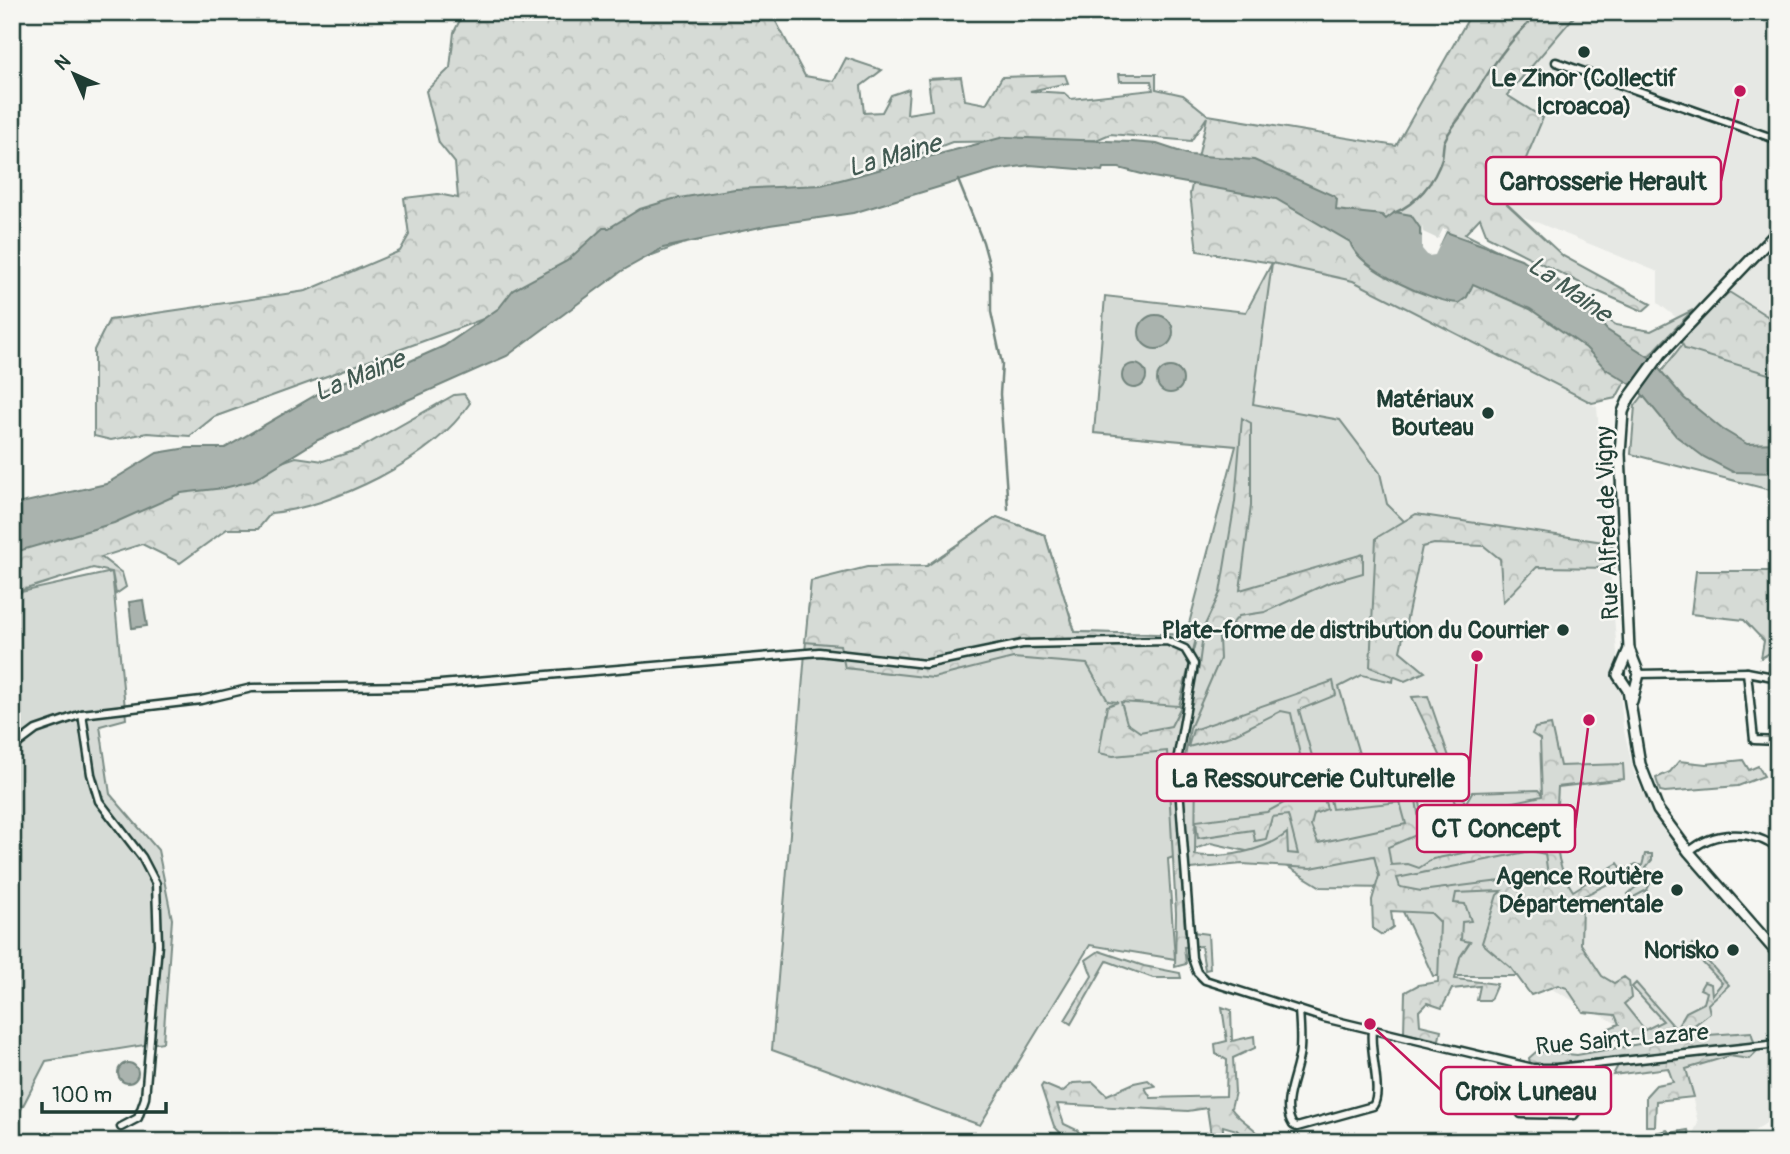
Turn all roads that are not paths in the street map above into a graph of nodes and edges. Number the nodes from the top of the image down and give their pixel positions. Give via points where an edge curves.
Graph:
1 (1556, 61) dead end
2 (1778, 140) edge
3 (1778, 231) edge
4 (1629, 649) junction
5 (1623, 666) junction
6 (1747, 672) junction
7 (1637, 674) junction
8 (1778, 678) edge
9 (1623, 684) junction
10 (1631, 703) junction
11 (82, 714) junction
12 (1778, 741) edge
13 (12, 748) edge
14 (1778, 849) edge
15 (1689, 852) junction
16 (1778, 954) edge
17 (1299, 1010) junction
18 (1372, 1031) junction
19 (1778, 1044) edge
20 (1558, 1068) junction
21 (1521, 1114) dead end
22 (121, 1127) dead end

1 - 2 street
3 - 4 main road, Rue Alfred de Vigny via 1661,354 1629,398 1620,425
4 - 5 main road, Rue Alfred de Vigny
4 - 7 main road, Rue Alfred de Vigny
5 - 7 main road
5 - 9 main road, Rue Alfred de Vigny via 1618,676
6 - 7 street
6 - 8 street
6 - 12 street via 1754,740
7 - 9 main road via 1632,685
7 - 10 main road
9 - 10 main road
10 - 15 main road via 1648,789
11 - 13 street via 36,730
11 - 17 street, Rue Saint-Lazare via 265,687 416,687 820,652 925,664 1022,644 1167,641 1185,649 1194,664 1177,761 1194,965 1200,976 1220,987
11 - 22 street via 99,801 142,857 156,884 158,944 145,1098 138,1118
14 - 15 street via 1765,839 1745,834 1706,838
15 - 16 main road
17 - 18 street, Rue Saint-Lazare
17 - 18 street via 1300,1051 1289,1114 1297,1127 1373,1106 1377,1095
18 - 20 street, Rue Saint-Lazare via 1533,1068
19 - 20 street, Rue Saint-Lazare
20 - 21 street via 1577,1111 1574,1115

